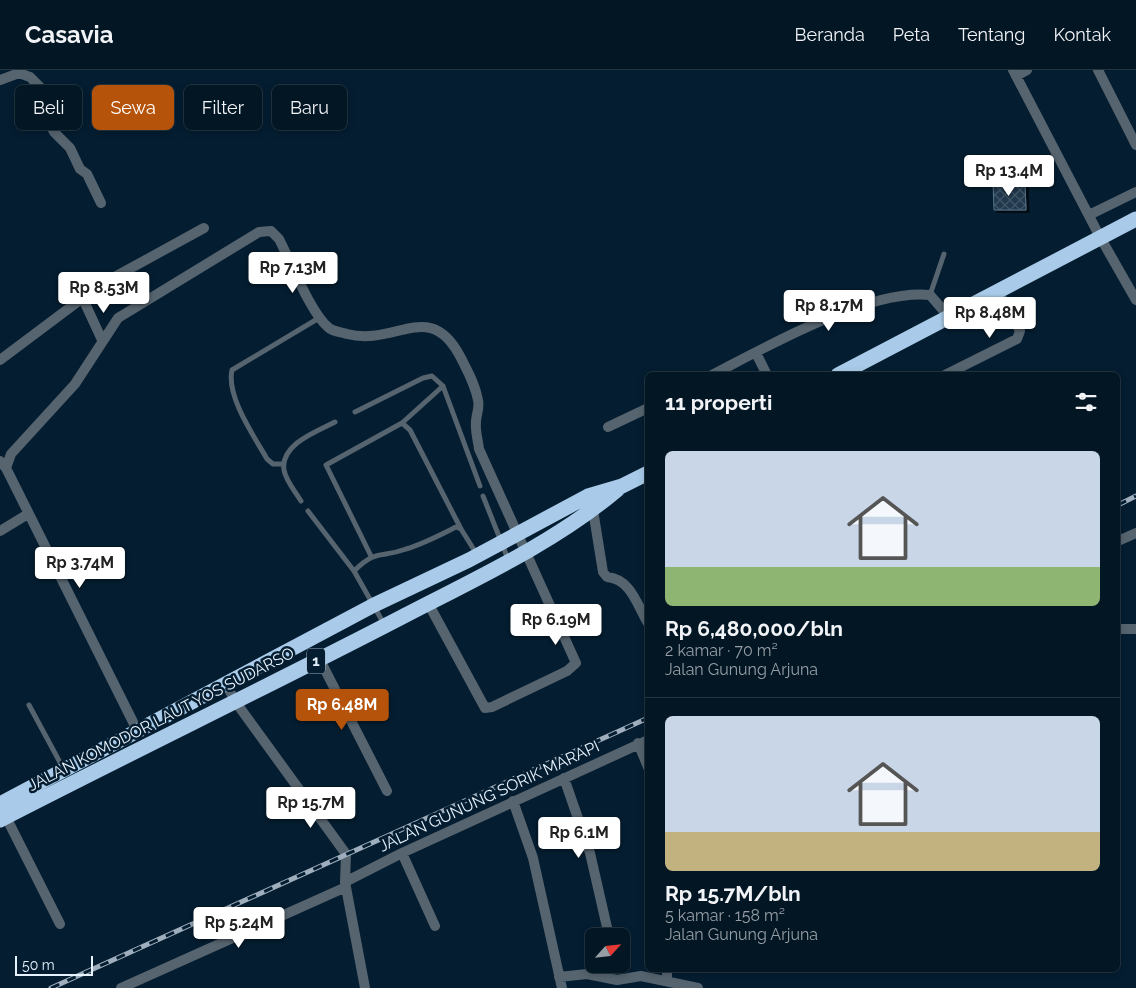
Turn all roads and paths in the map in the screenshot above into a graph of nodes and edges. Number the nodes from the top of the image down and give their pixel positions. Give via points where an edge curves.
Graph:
1 (1027, 70) edge
2 (1098, 70) edge
3 (1014, 73) edge
4 (0, 80) edge
5 (1136, 144) edge
6 (1136, 192) edge
7 (101, 203) dead end
8 (1089, 215) junction
9 (1136, 219) edge
10 (204, 228) dead end
11 (1100, 238) junction
12 (944, 254) dead end
13 (998, 291) junction
14 (930, 295) junction
15 (83, 298) junction
16 (1136, 300) edge
17 (950, 317) junction
18 (319, 318) junction
19 (102, 340) junction
20 (756, 352) junction
21 (0, 360) edge
22 (718, 372) edge
23 (766, 372) edge
24 (844, 372) edge
25 (951, 372) edge
26 (443, 386) junction
27 (645, 410) edge
28 (355, 412) dead end
29 (335, 422) dead end
30 (402, 422) junction
31 (608, 428) dead end
32 (284, 464) junction
33 (3, 465) edge
34 (645, 474) edge
35 (480, 486) dead end
36 (483, 496) dead end
37 (301, 501) dead end
38 (591, 502) junction
39 (308, 511) dead end
40 (28, 514) junction
41 (461, 529) junction
42 (0, 531) edge
43 (1136, 533) edge
44 (518, 534) junction
45 (1120, 540) edge
46 (501, 543) junction
47 (526, 550) junction
48 (371, 556) junction
49 (477, 556) junction
50 (509, 559) junction
51 (354, 571) junction
52 (428, 603) junction
53 (374, 605) junction
54 (645, 618) edge
55 (385, 626) junction
56 (1120, 629) edge
57 (1136, 629) edge
58 (320, 660) junction
59 (226, 684) junction
60 (235, 702) junction
61 (29, 705) dead end
62 (138, 732) junction
63 (643, 742) edge
64 (64, 771) junction
65 (564, 778) junction
66 (387, 791) dead end
67 (513, 801) junction
68 (1, 811) edge
69 (402, 853) junction
70 (346, 885) junction
71 (60, 924) dead end
72 (435, 926) dead end
73 (607, 928) edge
74 (667, 975) edge
75 (559, 977) junction
76 (121, 988) edge
77 (365, 988) edge
78 (562, 988) edge
79 (698, 988) edge

1 - 3 street
2 - 5 street
3 - 8 street
4 - 7 street via 19,73 30,77 40,87 54,132 70,148
6 - 8 street
8 - 11 street
9 - 11 highway
10 - 15 street via 100,285
11 - 13 highway
11 - 16 street
12 - 14 lane
13 - 17 highway
13 - 25 street via 1020,336
14 - 17 street
14 - 20 street via 915,293 869,303
15 - 19 street
15 - 21 street
17 - 24 highway
18 - 19 street via 280,239 266,231 259,232 124,313
18 - 32 lane via 232,370 230,377 235,396 262,451 270,463
18 - 44 street via 331,330 356,336 383,336 406,328 430,326 445,334 474,385 479,403 475,423 479,448
19 - 33 street via 75,384
20 - 22 street
20 - 23 street
26 - 28 lane via 436,378 428,376
26 - 30 lane
26 - 35 lane
27 - 31 street
29 - 32 lane via 298,442
30 - 41 lane via 410,430
30 - 48 lane via 326,465
32 - 37 lane via 288,480
33 - 40 street
34 - 38 highway, JALAN KOMODOR LAUT YOS SUDARSO / 1
36 - 46 lane
38 - 44 highway, JALAN KOMODOR LAUT YOS SUDARSO / 1
38 - 47 highway, JALAN KOMODOR LAUT YOS SUDARSO / 1
38 - 54 street via 603,572 628,587
39 - 51 lane
40 - 42 street
40 - 62 street
41 - 48 lane via 456,527 407,549
41 - 49 lane
43 - 45 street
44 - 46 highway, JALAN KOMODOR LAUT YOS SUDARSO / 1
44 - 47 street
46 - 49 highway, JALAN KOMODOR LAUT YOS SUDARSO / 1
46 - 50 lane
47 - 50 highway, JALAN KOMODOR LAUT YOS SUDARSO / 1
47 - 52 street via 576,658 575,666 568,671 485,708
48 - 51 lane
49 - 53 highway, JALAN KOMODOR LAUT YOS SUDARSO / 1
50 - 52 highway, JALAN KOMODOR LAUT YOS SUDARSO / 1
51 - 53 lane
52 - 55 highway, JALAN KOMODOR LAUT YOS SUDARSO / 1
53 - 55 lane
53 - 59 highway, JALAN KOMODOR LAUT YOS SUDARSO / 1
55 - 58 highway, JALAN KOMODOR LAUT YOS SUDARSO / 1
56 - 57 street
58 - 60 highway, JALAN KOMODOR LAUT YOS SUDARSO / 1
58 - 66 street
59 - 60 street
59 - 62 highway, JALAN KOMODOR LAUT YOS SUDARSO / 1
60 - 68 highway, JALAN KOMODOR LAUT YOS SUDARSO / 1
60 - 70 street via 346,854
61 - 64 lane
62 - 64 highway, JALAN KOMODOR LAUT YOS SUDARSO / 1
63 - 65 street, JALAN GUNUNG SORIK MARAPI
64 - 68 highway, JALAN KOMODOR LAUT YOS SUDARSO / 1
65 - 67 street, JALAN GUNUNG SORIK MARAPI
65 - 73 street via 590,853
67 - 69 street, JALAN GUNUNG SORIK MARAPI
67 - 75 street via 533,858
68 - 71 street
69 - 70 street, JALAN GUNUNG SORIK MARAPI
69 - 72 street
70 - 76 street, JALAN GUNUNG SORIK MARAPI
70 - 77 street
74 - 75 street via 614,980 587,974
74 - 79 street
75 - 78 street

